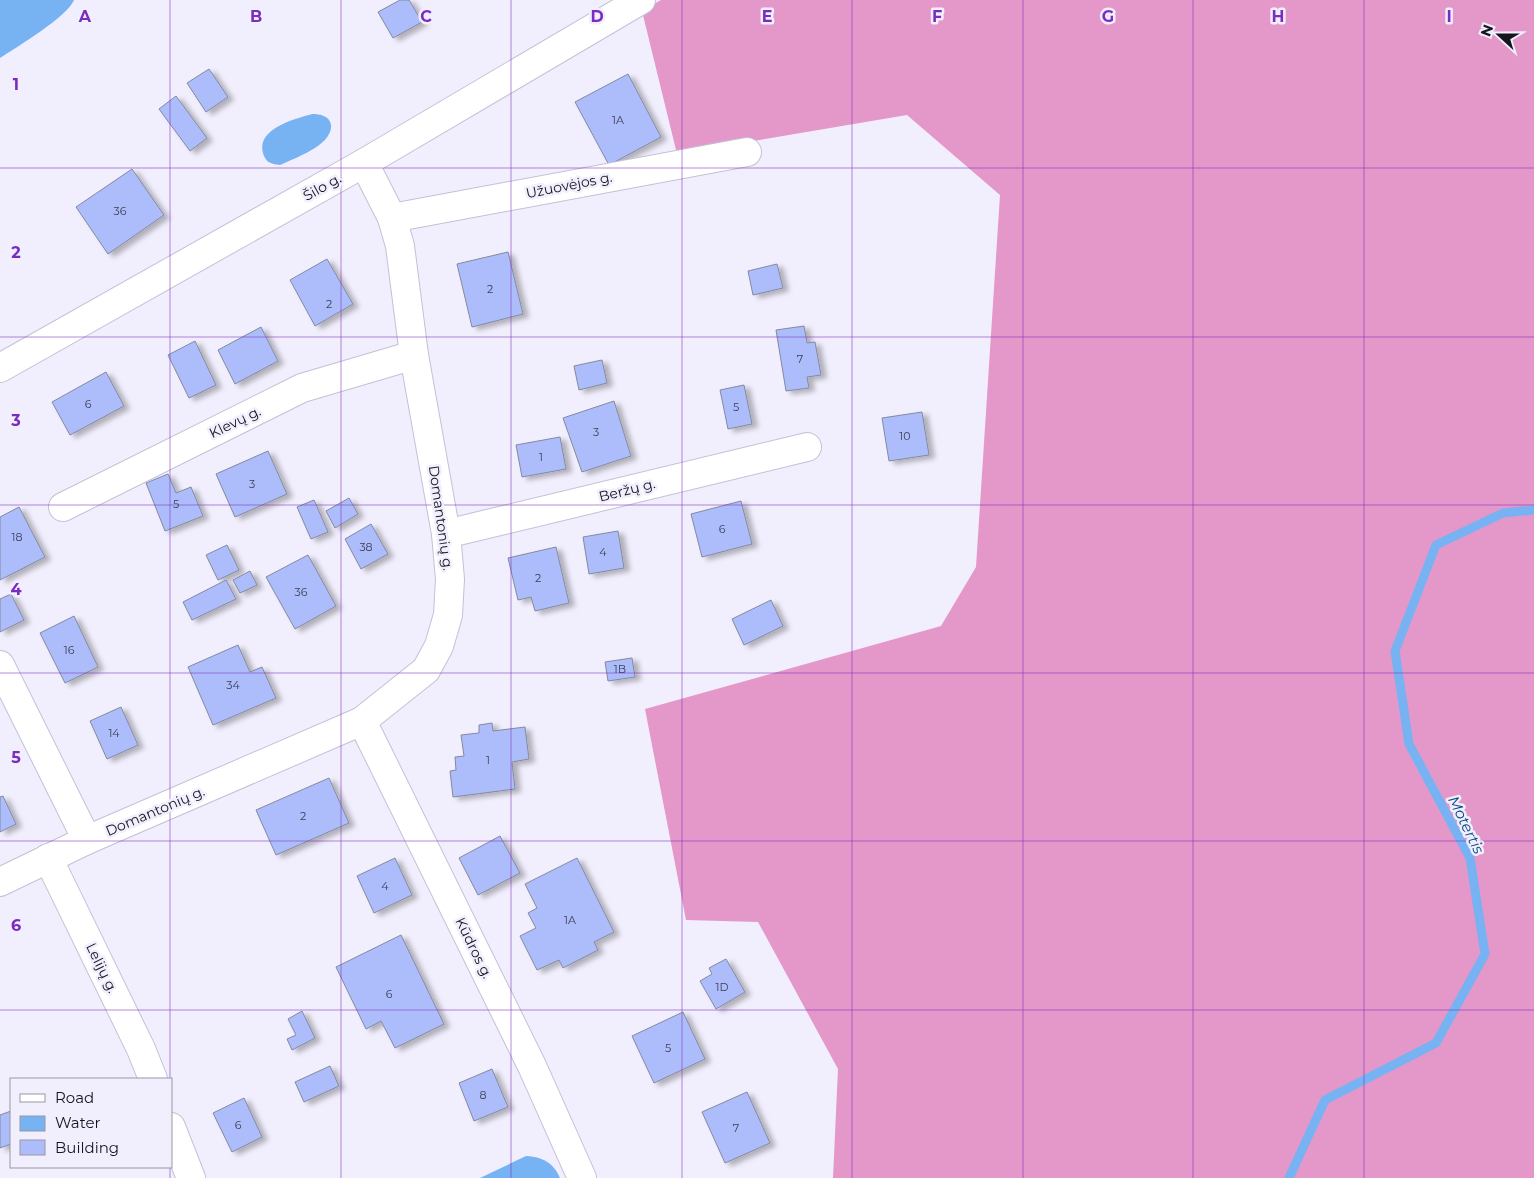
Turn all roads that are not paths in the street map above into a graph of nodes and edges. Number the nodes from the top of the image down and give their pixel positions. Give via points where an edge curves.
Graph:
1 (641, 0) edge
2 (747, 152) dead end
3 (364, 163) junction
4 (392, 218) junction
5 (414, 355) junction
6 (0, 368) edge
7 (807, 447) dead end
8 (63, 507) dead end
9 (446, 534) junction
10 (0, 665) edge
11 (362, 721) junction
12 (87, 840) junction
13 (48, 858) junction
14 (0, 882) edge
15 (153, 1078) edge
16 (172, 1130) edge
17 (191, 1178) edge
18 (582, 1178) edge

1 - 3 street, Šilo g.
2 - 4 street, Užuovėjos g.
3 - 4 street, Domantonių g.
3 - 6 street, Šilo g.
4 - 5 street, Domantonių g. via 400,246
5 - 8 street, Klevų g. via 302,388
5 - 9 street, Domantonių g.
7 - 9 street, Beržų g.
9 - 11 street, Domantonių g. via 450,580 448,615 439,646 426,670
10 - 12 street
11 - 12 street, Domantonių g.
11 - 18 street, Kūdros g. via 532,1066
12 - 13 street, Domantonių g.
13 - 14 street, Domantonių g.
13 - 15 street, Lelijų g.
16 - 17 street

